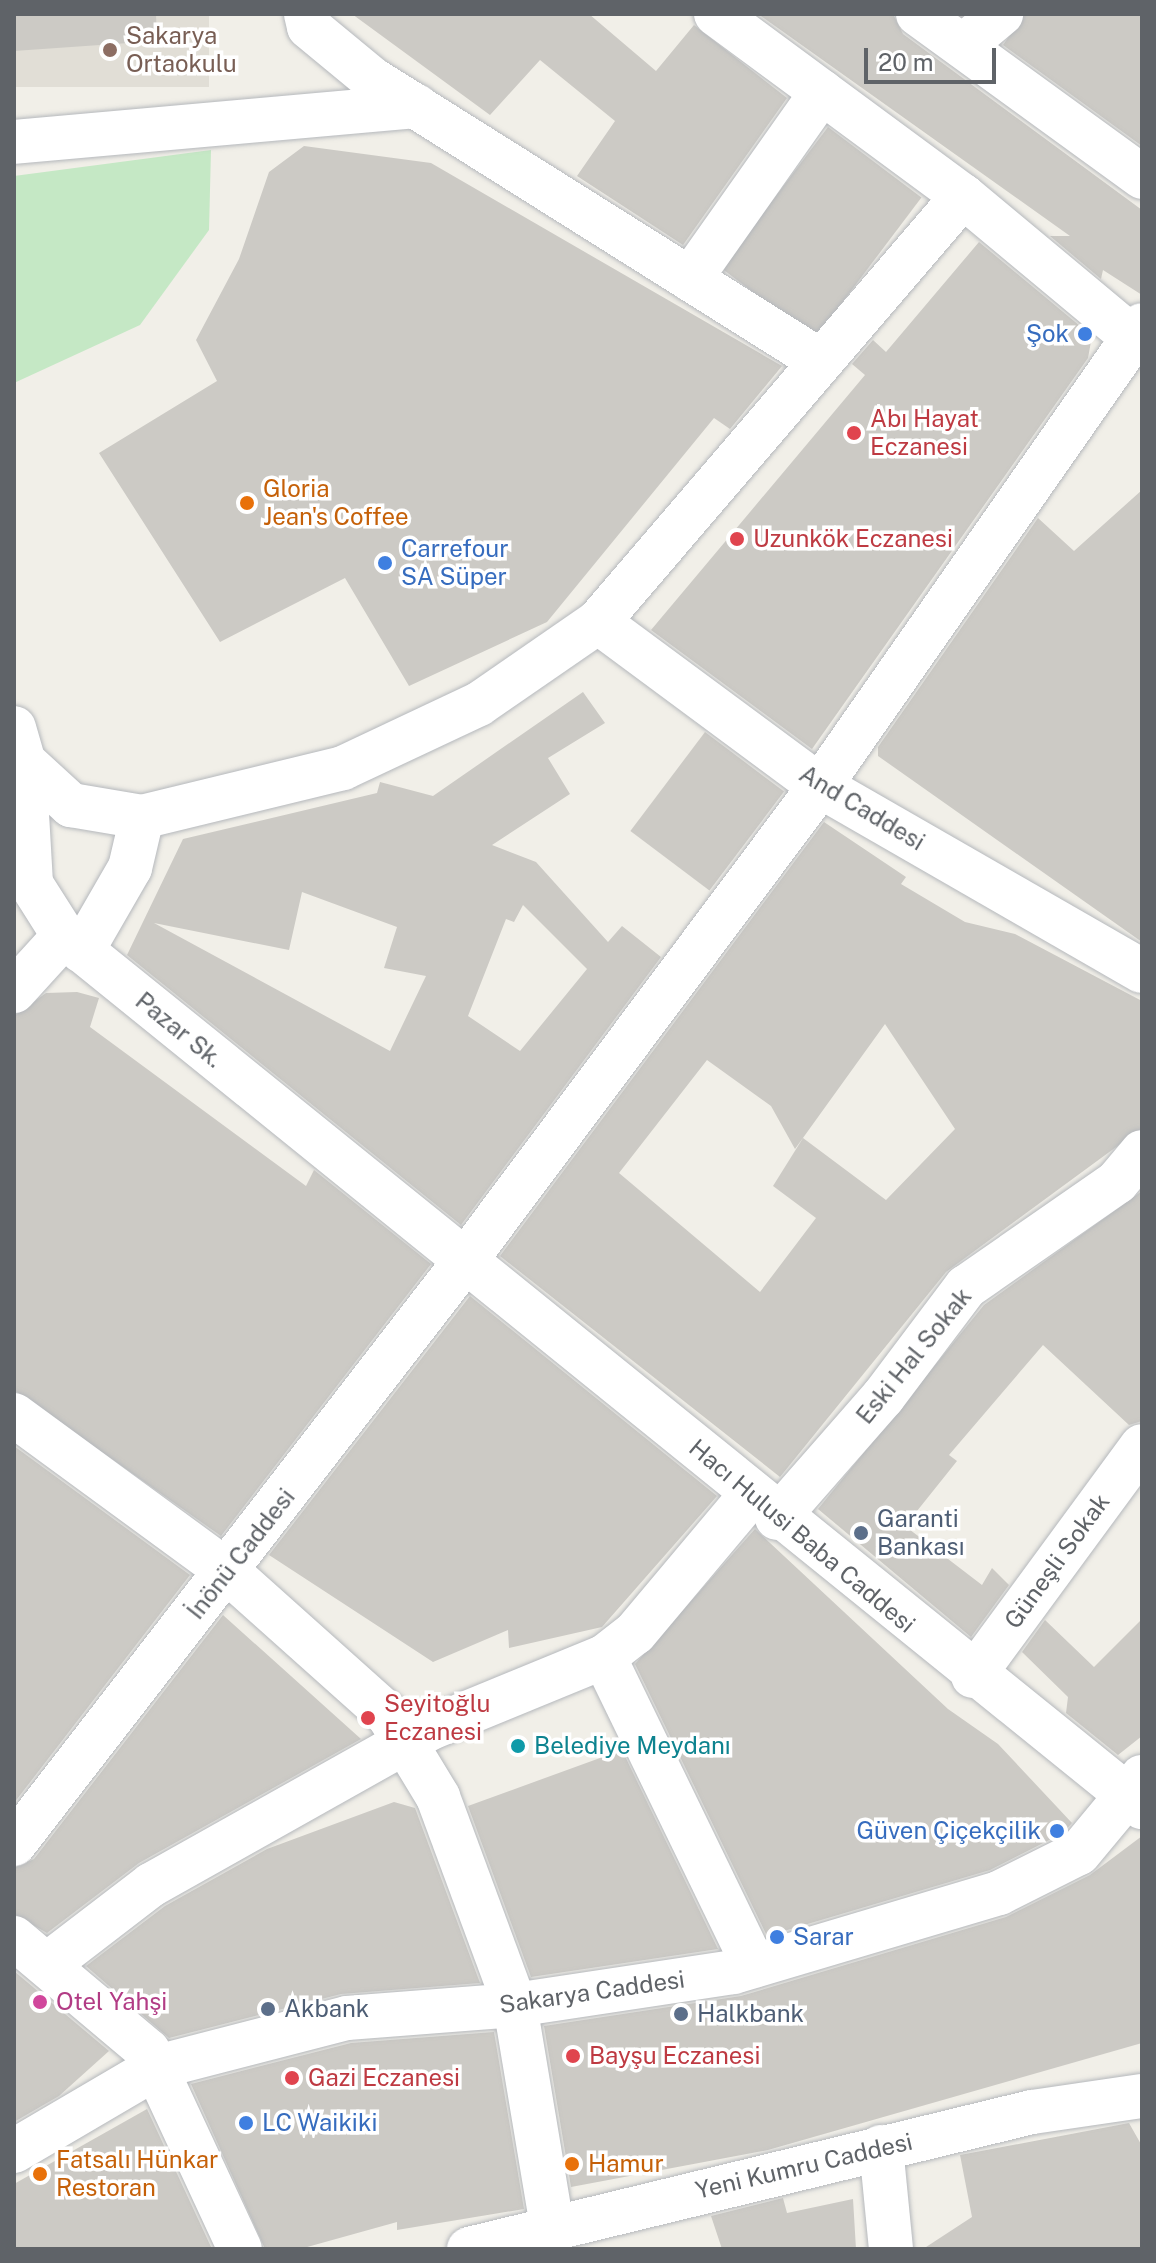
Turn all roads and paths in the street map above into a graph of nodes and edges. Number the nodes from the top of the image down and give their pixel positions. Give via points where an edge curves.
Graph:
1 (306, 14) edge
2 (716, 14) edge
3 (918, 14) edge
4 (1001, 14) edge
5 (963, 46) junction
6 (822, 92) junction
7 (416, 106) junction
8 (14, 142) edge
9 (1142, 177) edge
10 (963, 196) junction
11 (690, 279) junction
12 (1139, 336) edge
13 (819, 360) junction
14 (598, 622) junction
15 (14, 694) edge
16 (24, 754) edge
17 (820, 786) junction
18 (142, 817) junction
19 (73, 944) junction
20 (1142, 971) edge
21 (14, 991) edge
22 (1142, 1152) edge
23 (465, 1261) junction
24 (14, 1415) edge
25 (1142, 1446) edge
26 (764, 1507) junction
27 (227, 1571) junction
28 (604, 1657) junction
29 (973, 1676) junction
30 (407, 1747) junction
31 (1136, 1793) edge
32 (14, 1844) edge
33 (14, 1938) edge
34 (48, 1964) junction
35 (754, 1966) junction
36 (515, 2005) junction
37 (157, 2067) junction
38 (1142, 2096) edge
39 (881, 2147) junction
40 (14, 2151) edge
41 (552, 2227) junction
42 (485, 2247) edge
43 (240, 2249) edge
44 (891, 2249) edge

1 - 7 street via 309,27
2 - 6 street
3 - 5 street
4 - 5 street
5 - 9 street
6 - 10 street
6 - 11 street
7 - 8 street
7 - 11 street
10 - 12 street
10 - 13 street
11 - 13 street
12 - 17 street, İnönü Caddesi
13 - 14 street
14 - 17 street, And Caddesi
14 - 18 street via 479,704 343,768
15 - 16 street, Pazar Sk.
16 - 18 street via 71,805
16 - 19 street, Pazar Sk. via 31,884
17 - 20 street, And Caddesi
17 - 23 street, İnönü Caddesi
18 - 19 street via 130,868
19 - 21 street
19 - 23 street, Pazar Sk.
22 - 26 street, Eski Hal Sokak via 1117,1182 966,1287 883,1397
23 - 26 street, Hacı Hulusi Baba Caddesi
23 - 27 street, İnönü Caddesi
24 - 27 street
25 - 29 street, Güneşli Sokak
26 - 28 street, Eski Hal Sokak
26 - 29 street, Hacı Hulusi Baba Caddesi
27 - 30 street via 389,1716
27 - 32 street, İnönü Caddesi
28 - 30 street, Eski Hal Sokak via 433,1727
28 - 35 street
29 - 31 street, Hacı Hulusi Baba Caddesi
30 - 34 street, Eski Hal Sokak via 151,1885
30 - 36 street via 438,1797
31 - 35 street, Sakarya Caddesi via 1079,1853 999,1893
33 - 34 street
34 - 37 street via 137,2036
35 - 36 street, Sakarya Caddesi
36 - 37 street, Sakarya Caddesi via 347,2018
36 - 41 street
37 - 40 street, Sakarya Caddesi
37 - 43 street
38 - 39 street, Yeni Kumru Caddesi
39 - 41 street, Yeni Kumru Caddesi
39 - 44 street
41 - 42 street, Yeni Kumru Caddesi

